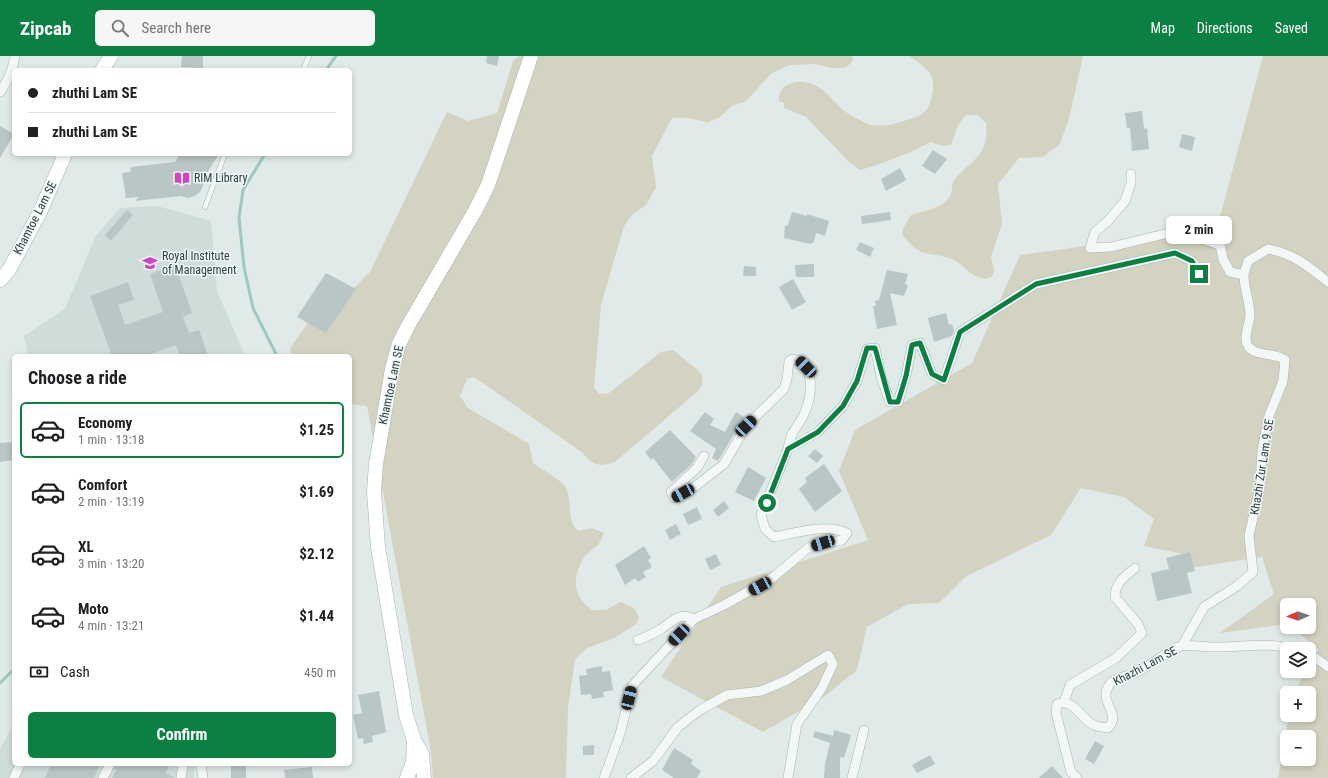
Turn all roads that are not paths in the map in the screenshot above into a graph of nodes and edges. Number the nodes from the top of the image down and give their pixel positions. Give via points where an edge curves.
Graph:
1 (15, 56) edge
2 (111, 56) edge
3 (308, 56) edge
4 (531, 56) edge
5 (103, 68) edge
6 (304, 68) edge
7 (0, 92) edge
8 (64, 156) edge
9 (225, 156) edge
10 (1131, 174) dead end
11 (205, 206) dead end
12 (1199, 274) dead end
13 (1244, 275) junction
14 (0, 280) edge
15 (1328, 282) edge
16 (788, 449) junction
17 (704, 456) dead end
18 (1135, 568) dead end
19 (694, 619) junction
20 (638, 640) dead end
21 (1182, 646) junction
22 (1280, 647) edge
23 (1316, 658) edge
24 (1328, 667) edge
25 (1064, 702) junction
26 (864, 730) dead end
27 (414, 740) junction
28 (19, 766) edge
29 (109, 766) edge
30 (183, 766) edge
31 (201, 766) edge
32 (14, 778) edge
33 (103, 778) edge
34 (181, 778) edge
35 (203, 778) edge
36 (407, 778) edge
37 (424, 778) edge
38 (604, 778) edge
39 (631, 778) edge
40 (788, 778) edge
41 (852, 778) edge
42 (1077, 778) edge

1 - 7 street via 11,71
2 - 5 main road
3 - 6 lane
4 - 27 main road, Khamtoe Lam SE via 488,185 399,344 392,369 377,456 374,492 378,547 406,715
8 - 14 main road, Khamtoe Lam SE via 40,212 9,270
9 - 11 lane
10 - 13 street via 1125,201 1095,232 1090,248 1111,247 1176,231 1220,245 1223,260 1230,272
12 - 16 street via 1192,261 1175,253 1036,284 960,332 944,380 932,374 920,343 912,345 898,402 890,402 875,348 867,348 857,381 843,406 818,432
13 - 15 street via 1248,261 1268,249 1298,259
13 - 21 street, Khazhi Zur Lam 9 SE via 1250,307 1246,340 1248,346 1254,351 1281,357 1286,364 1283,380 1269,416 1262,450 1260,486 1249,536 1253,572 1237,586 1204,607
16 - 17 street via 792,434 805,413 812,385 806,367 800,360 793,359 789,361 784,389 746,426 724,464 693,488 674,498 671,492 697,468
16 - 19 street via 761,516 764,529 774,538 804,531 838,528 847,533 842,540 808,548 771,579
18 - 25 street via 1115,589 1115,596 1138,624 1142,633 1116,658 1070,685
19 - 20 street via 689,616 677,616 661,630
19 - 38 street via 632,686 620,734
21 - 22 street, Khazhi Lam SE via 1263,644
21 - 25 street, Khazhi Lam SE via 1135,674 1118,678 1111,683 1106,690 1105,698 1114,718 1108,728 1095,725 1071,704
23 - 24 street
25 - 42 street via 1057,704 1056,713 1071,772
26 - 41 street
27 - 36 main road, Khamtoe Lam SE via 413,762
27 - 37 main road, Khamtoe Lam SE via 422,754
28 - 32 street
29 - 33 street
30 - 34 street
31 - 35 street
39 - 40 street via 653,760 678,726 700,710 727,695 761,691 787,680 828,655 833,664 822,688 797,724

